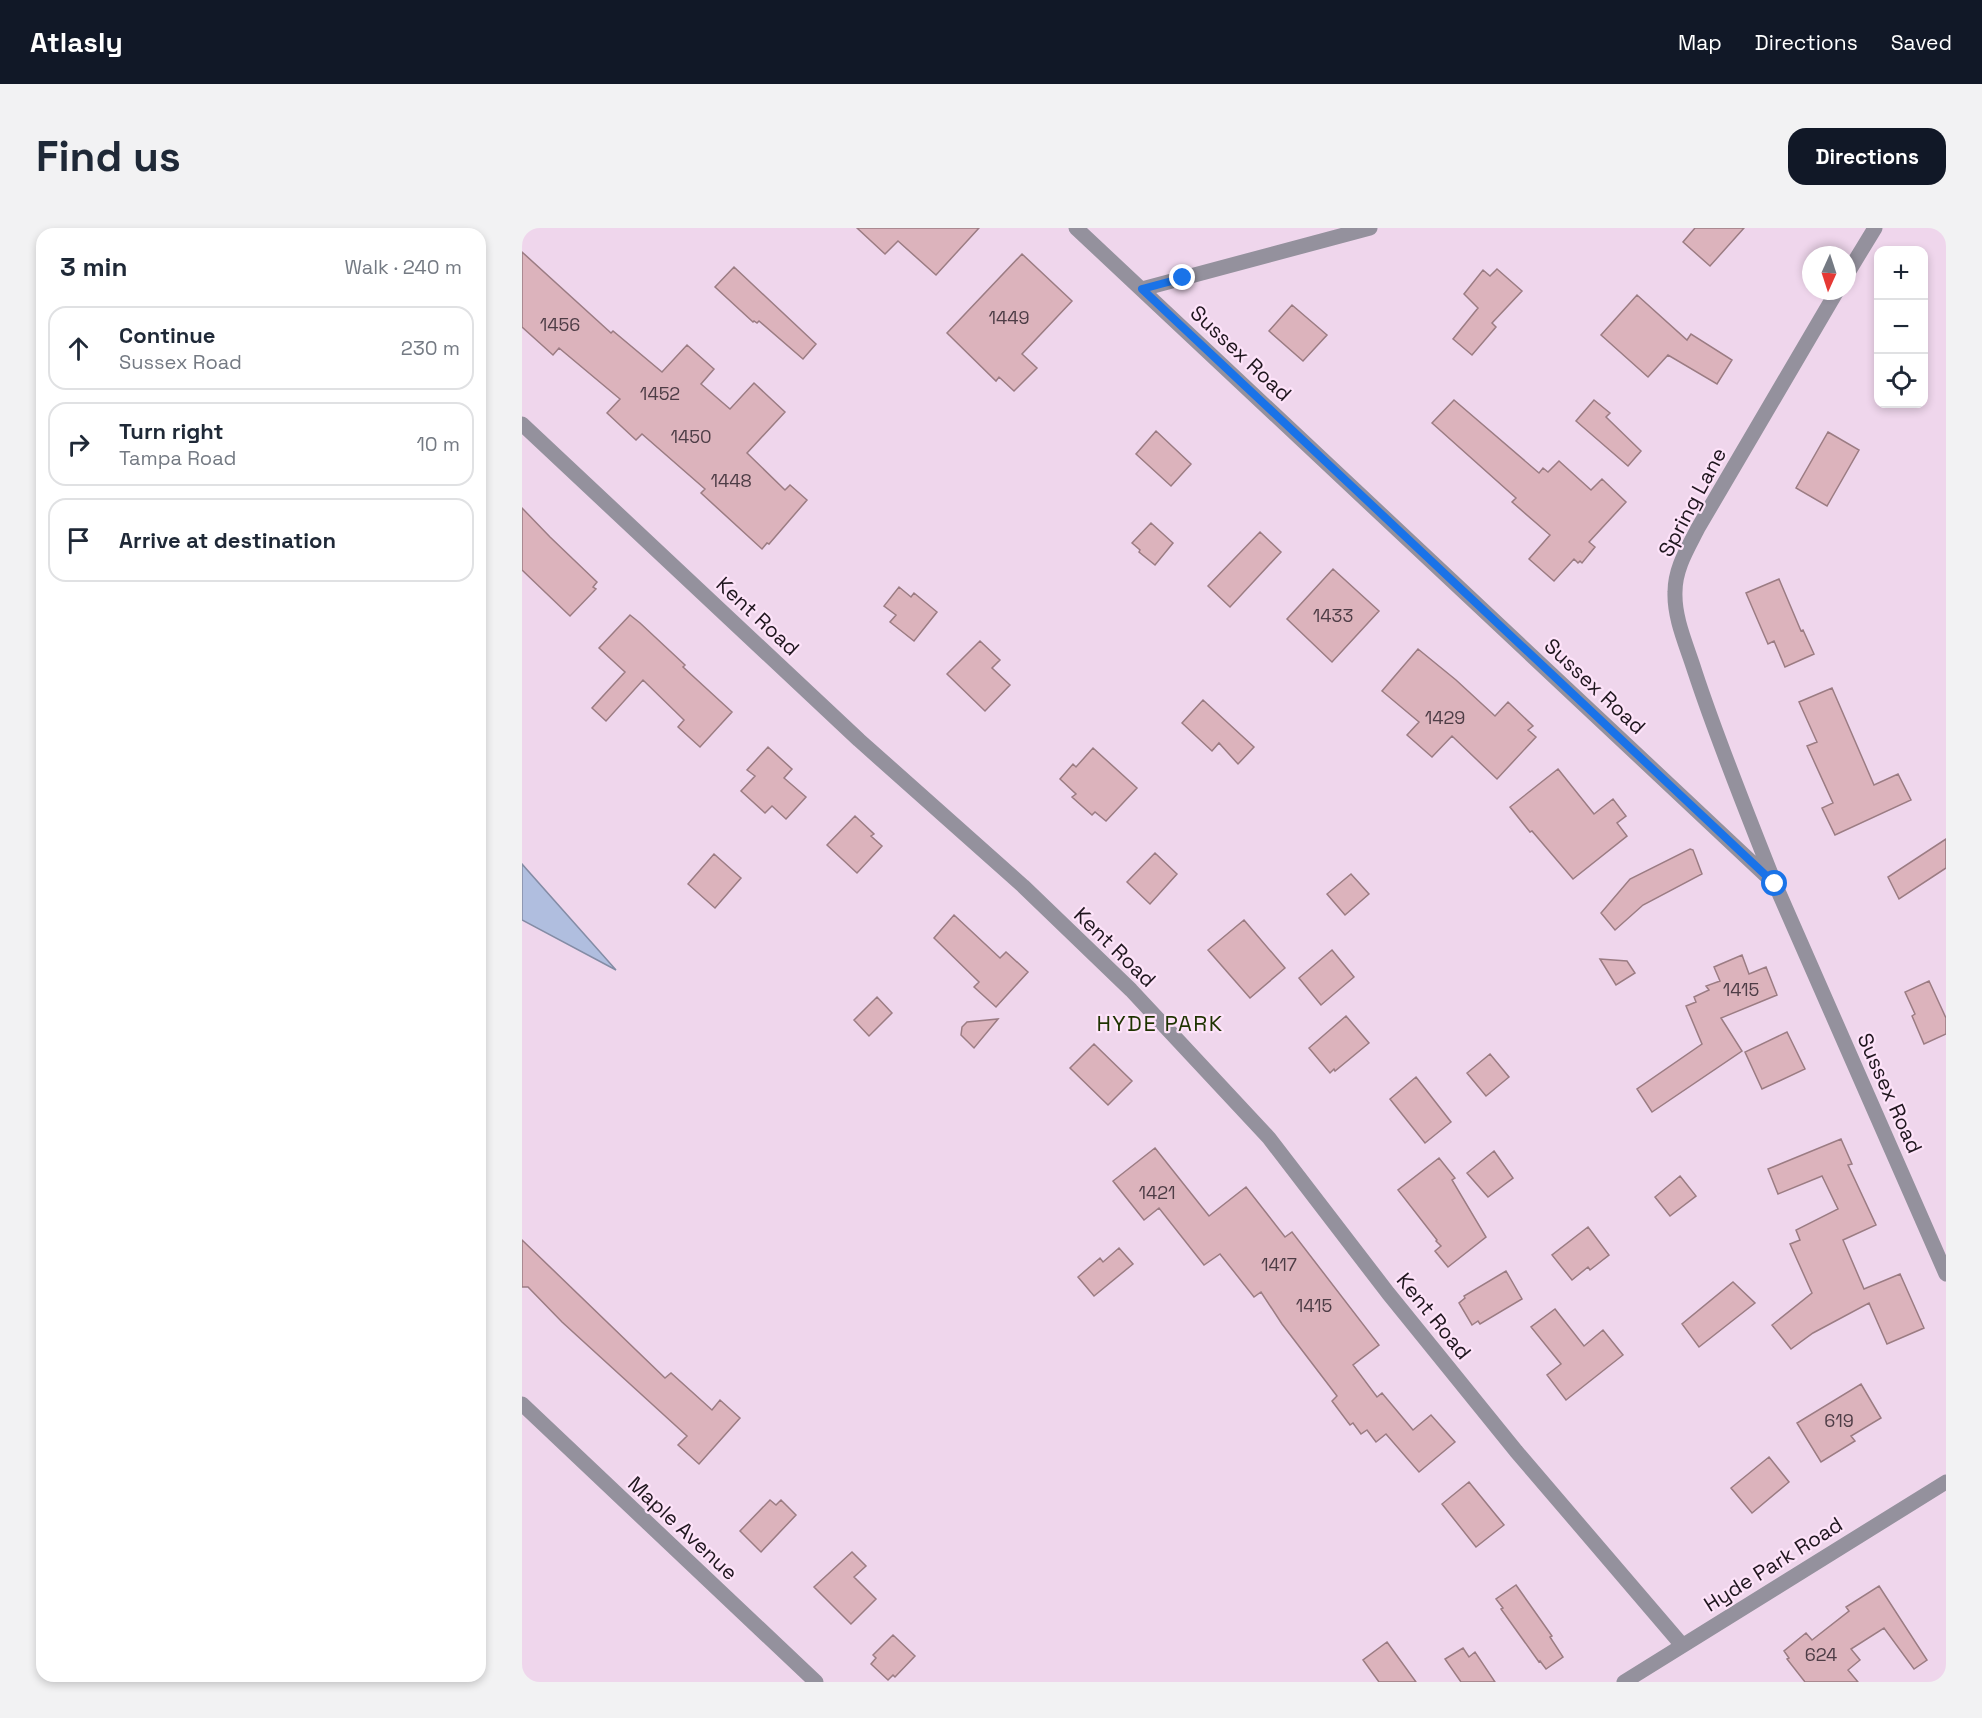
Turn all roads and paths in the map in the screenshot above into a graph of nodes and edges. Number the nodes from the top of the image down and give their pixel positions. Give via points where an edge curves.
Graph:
1 (1076, 228) edge
2 (1370, 228) edge
3 (1875, 228) edge
4 (1856, 259) edge
5 (1142, 289) junction
6 (1832, 300) edge
7 (522, 424) edge
8 (1775, 884) junction
9 (1946, 1274) edge
10 (522, 1404) edge
11 (1946, 1482) edge
12 (1682, 1645) junction
13 (816, 1682) edge
14 (1624, 1682) edge

1 - 5 street, Sussex Road
2 - 5 street
3 - 4 street
5 - 8 street, Sussex Road
6 - 8 street, Spring Lane via 1698,528 1679,567 1675,590 1680,625 1714,730
7 - 12 street, Kent Road via 859,740 1023,886 1155,1016 1269,1138 1463,1386
8 - 9 street, Sussex Road
10 - 13 street, Maple Avenue
11 - 12 street, Hyde Park Road
12 - 14 street, Hyde Park Road

